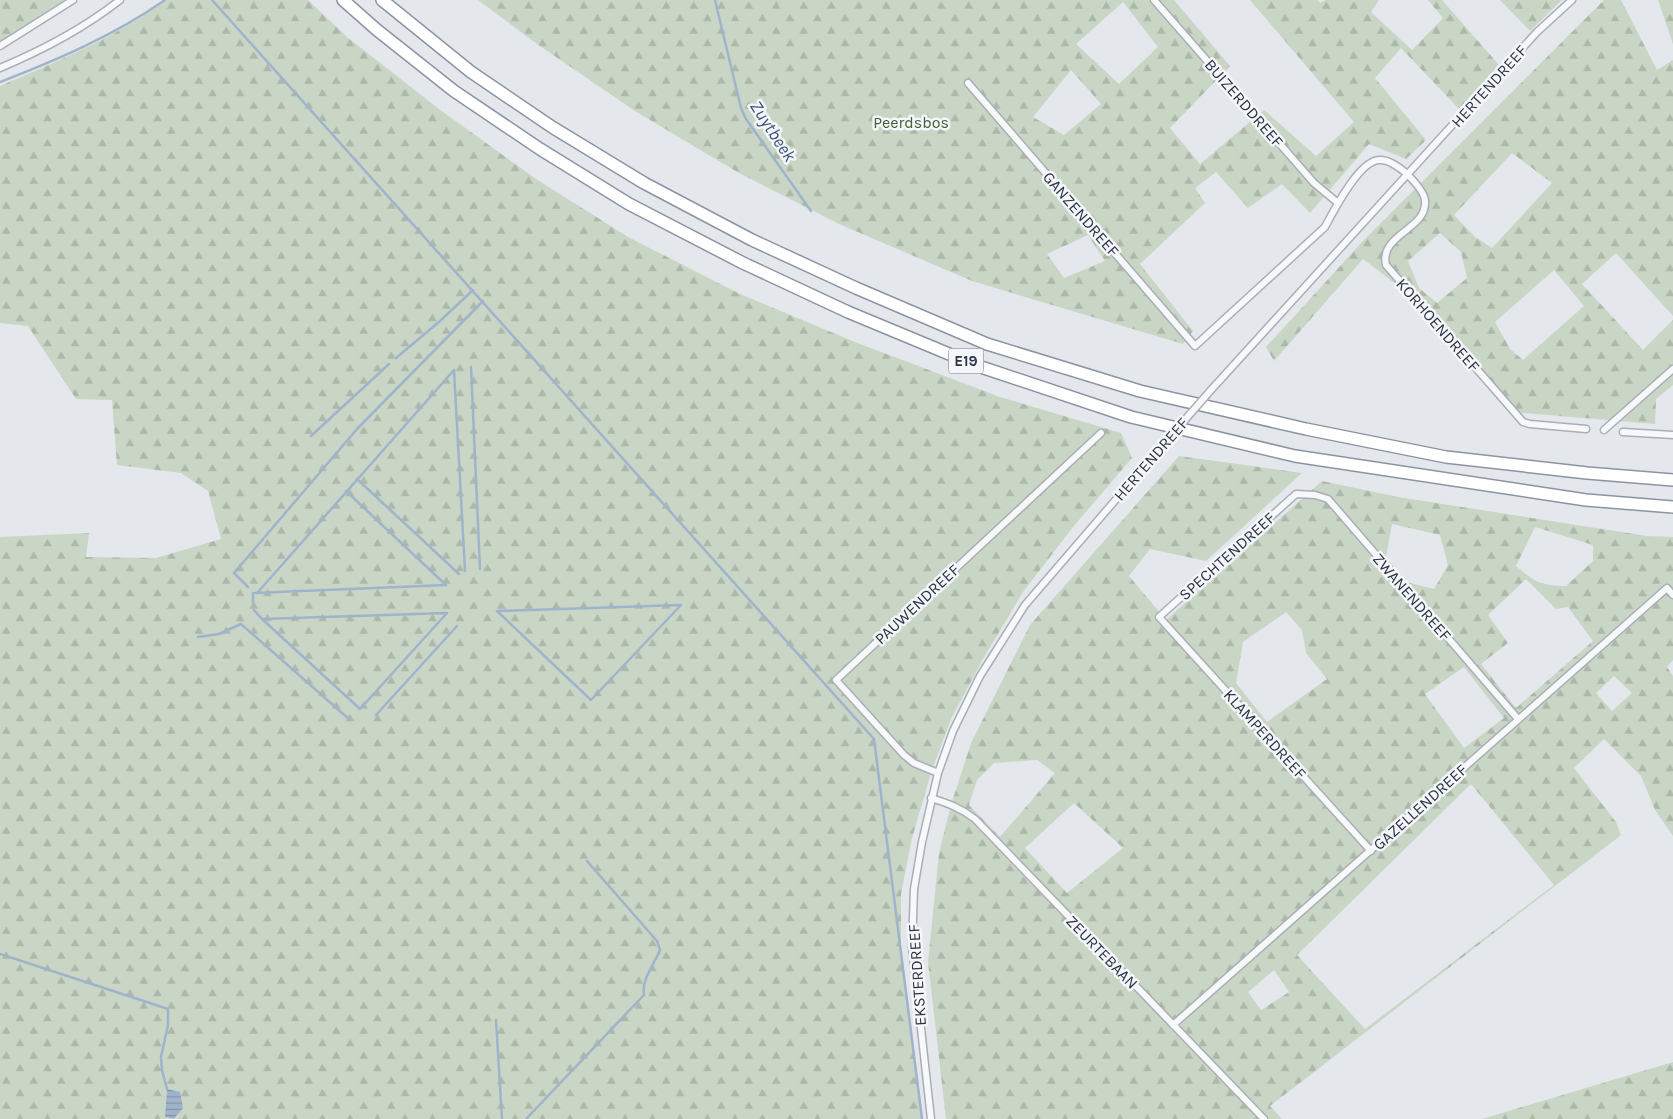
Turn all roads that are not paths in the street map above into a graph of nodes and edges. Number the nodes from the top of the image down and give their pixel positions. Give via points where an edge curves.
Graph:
1 (73, 0) edge
2 (120, 0) edge
3 (343, 0) edge
4 (382, 0) edge
5 (1154, 0) edge
6 (1572, 0) edge
7 (0, 46) edge
8 (0, 68) edge
9 (968, 83) dead end
10 (1408, 175) junction
11 (1338, 203) junction
12 (1673, 369) edge
13 (1586, 429) dead end
14 (1604, 430) dead end
15 (1624, 432) dead end
16 (1101, 433) dead end
17 (1673, 435) edge
18 (1673, 480) edge
19 (1296, 494) joint
20 (1673, 507) edge
21 (1673, 595) edge
22 (1159, 618) joint
23 (1518, 719) junction
24 (938, 773) junction
25 (931, 798) junction
26 (1371, 851) junction
27 (1173, 1025) junction
28 (931, 1119) edge
29 (1264, 1119) edge

1 - 7 street
2 - 8 street via 58,41
3 - 20 highway, E19 via 454,91 630,204 743,263 848,312 978,366 1131,417 1295,456 1586,500
4 - 18 highway, E19 via 471,72 552,127 644,183 761,244 987,344 1140,390 1306,429 1446,457
5 - 11 street, BUIZERDDREEF via 1314,183
6 - 10 street, HERTENDREEF via 1537,32
9 - 11 street, GANZENDREEF via 1195,346 1324,227
10 - 11 street via 1392,163 1378,160 1367,164
10 - 13 street, KORHOENDREEF via 1425,198 1425,211 1392,242 1385,256 1386,265 1524,422
10 - 24 street, HERTENDREEF, bridge via 1211,390 1025,605 980,676 953,731
12 - 14 street
15 - 17 street
16 - 24 street, PAUWENDREEF via 836,680 904,755
19 - 22 street, SPECHTENDREEF
19 - 23 street, ZWANENDREEF via 1328,499
21 - 23 street, GAZELLENDREEF via 1667,588
22 - 26 street, KLAMPERDREEF
23 - 26 street, GAZELLENDREEF
24 - 25 street, EKSTERDREEF
25 - 27 street, ZEURTEBAAN via 953,805 975,819
25 - 28 street, EKSTERDREEF via 914,889 912,947
26 - 27 street, GAZELLENDREEF
27 - 29 street, ZEURTEBAAN

